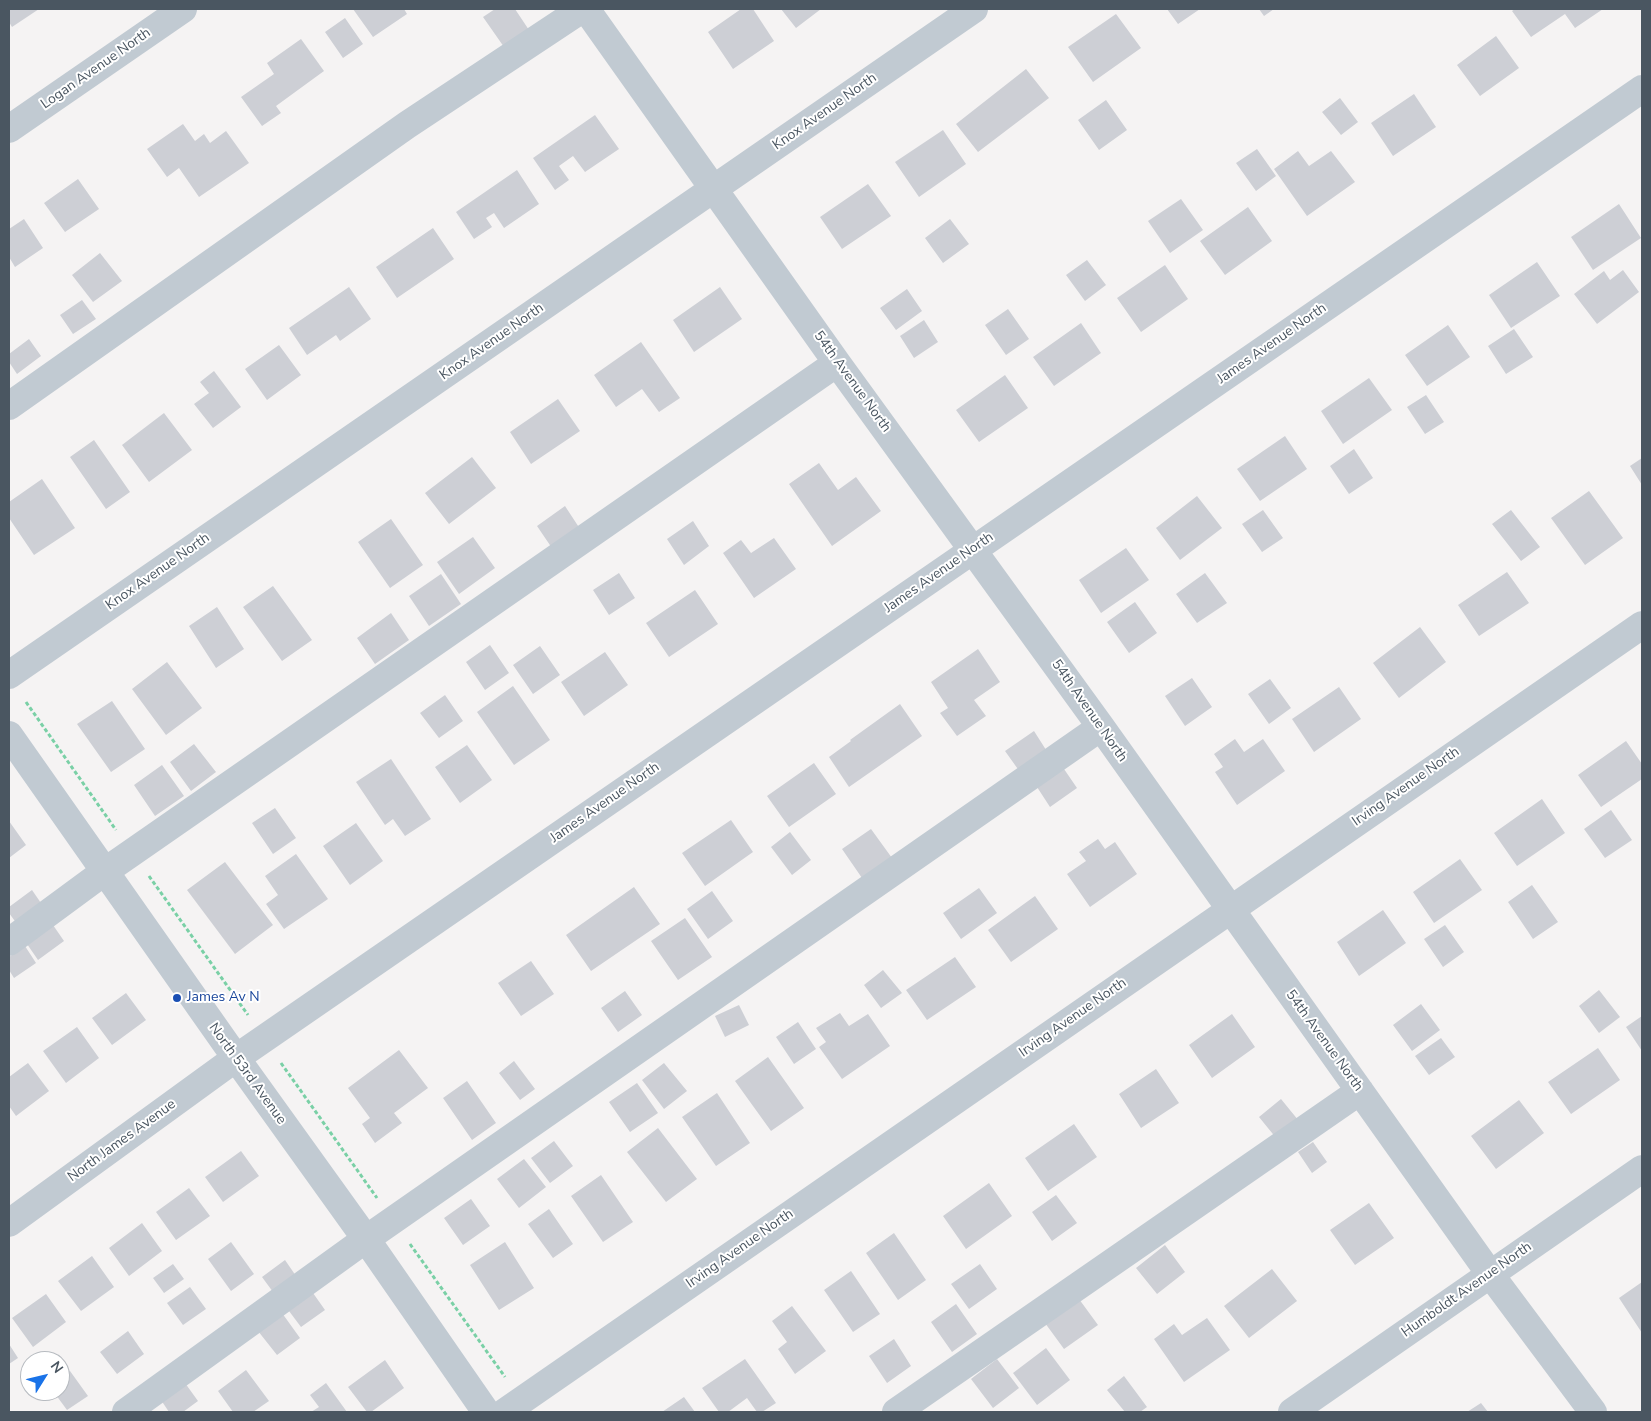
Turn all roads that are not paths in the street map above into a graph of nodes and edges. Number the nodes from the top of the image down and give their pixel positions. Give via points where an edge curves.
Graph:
1 (182, 9) edge
2 (582, 9) edge
3 (586, 9) edge
4 (974, 9) edge
5 (1642, 89) edge
6 (9, 129) edge
7 (714, 189) junction
8 (838, 363) junction
9 (9, 406) edge
10 (974, 549) junction
11 (1642, 624) edge
12 (9, 675) edge
13 (1101, 727) junction
14 (9, 735) edge
15 (104, 872) junction
16 (1229, 909) junction
17 (9, 942) edge
18 (236, 1058) junction
19 (1360, 1091) junction
20 (1642, 1169) edge
21 (9, 1223) edge
22 (366, 1239) junction
23 (1490, 1274) junction
24 (126, 1412) edge
25 (486, 1412) edge
26 (505, 1412) edge
27 (896, 1412) edge
28 (1292, 1412) edge
29 (1593, 1412) edge

1 - 6 street, Logan Avenue North
2 - 9 street via 406,125
3 - 7 street, 54th Avenue North
4 - 7 street, Knox Avenue North
5 - 10 street, James Avenue North
7 - 8 street, 54th Avenue North
7 - 12 street, Knox Avenue North
8 - 10 street, 54th Avenue North
8 - 15 street
10 - 13 street, 54th Avenue North
10 - 18 street, James Avenue North
11 - 16 street, Irving Avenue North
13 - 16 street, 54th Avenue North
13 - 22 street
14 - 15 street, North 53rd Avenue
15 - 17 street
15 - 18 street, North 53rd Avenue
16 - 19 street, 54th Avenue North
16 - 26 street, Irving Avenue North
18 - 21 street, North James Avenue
18 - 22 street, North 53rd Avenue
19 - 23 street, 54th Avenue North
19 - 27 street
20 - 23 street, Humboldt Avenue North
22 - 24 street
22 - 25 street, North 53rd Avenue
23 - 28 street, Humboldt Avenue North
23 - 29 street, 54th Avenue North

